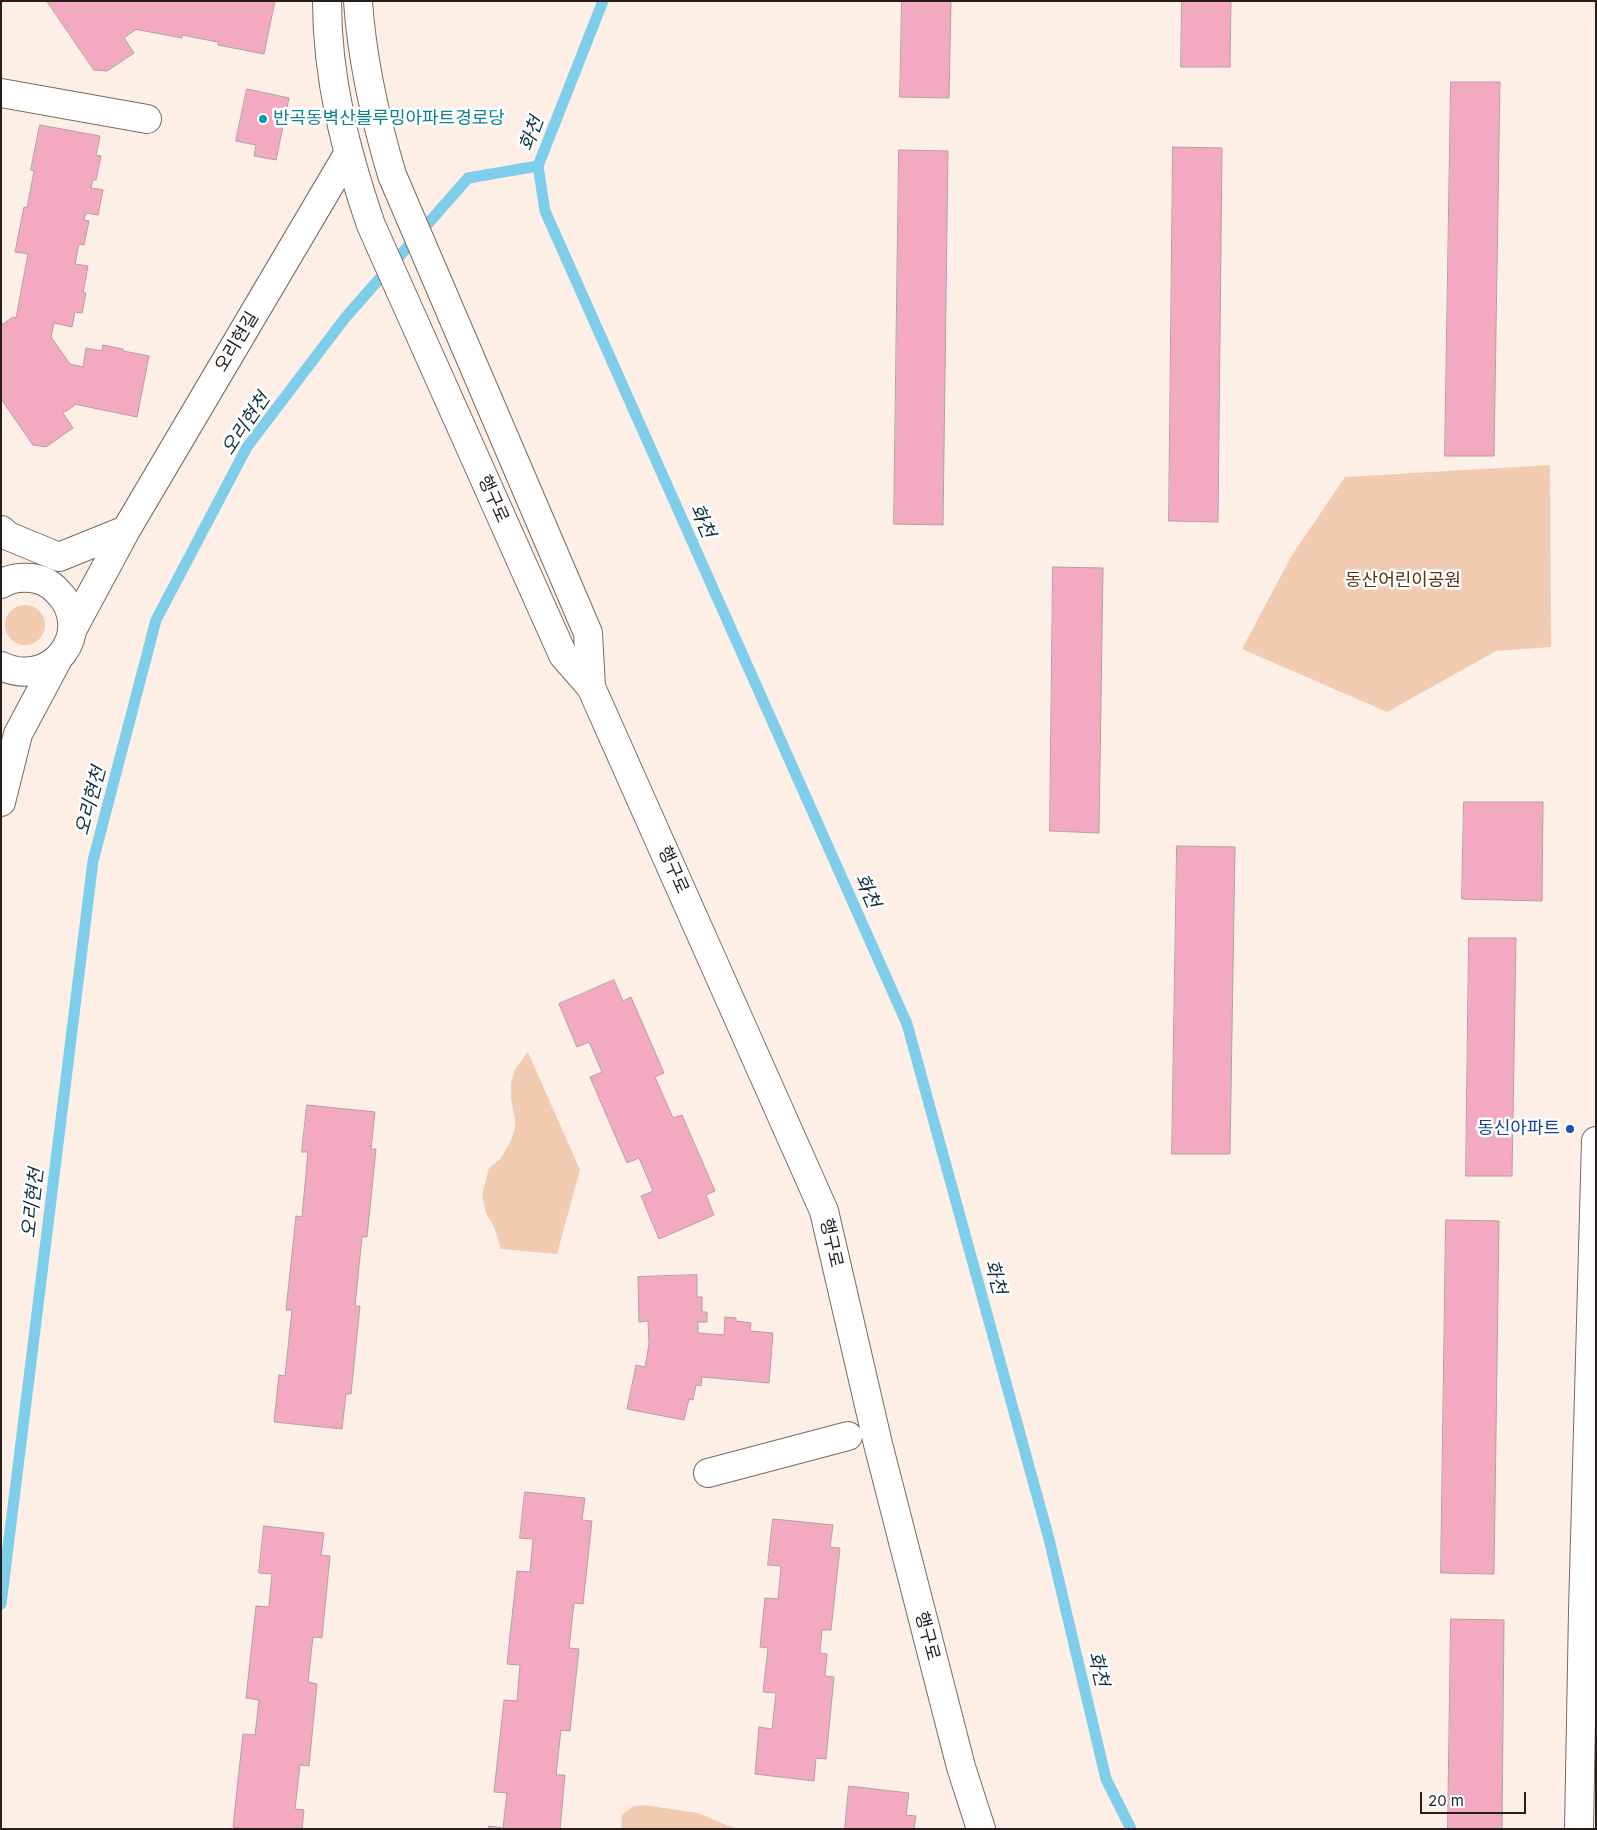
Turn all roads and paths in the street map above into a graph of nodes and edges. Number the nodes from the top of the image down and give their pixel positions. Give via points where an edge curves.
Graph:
1 (327, 1) edge
2 (358, 1) edge
3 (1, 93) edge
4 (147, 119) dead end
5 (348, 154) junction
6 (1, 530) edge
7 (126, 530) junction
8 (59, 557) junction
9 (38, 579) junction
10 (1, 584) edge
11 (72, 630) junction
12 (58, 659) junction
13 (1, 666) edge
14 (591, 687) junction
15 (1, 802) edge
16 (1596, 1141) edge
17 (848, 1436) dead end
18 (708, 1473) dead end
19 (1590, 1566) edge
20 (981, 1829) edge
21 (1579, 1829) edge

1 - 5 street via 332,78
2 - 14 street, 행구로 via 360,35 379,130 392,175 588,633
3 - 4 street
5 - 7 street, 오리현길
5 - 14 street, 행구로 via 370,225 563,655
6 - 8 street
7 - 8 street
7 - 11 street, 오리현길
8 - 9 street
9 - 10 street via 21,578
9 - 11 street via 52,586 64,598 71,613
11 - 12 street, 오리현길
12 - 13 street via 28,673
12 - 15 street, 오리현길 via 18,734
14 - 20 street, 행구로 via 824,1211 878,1444 961,1767
16 - 19 street
17 - 18 street
19 - 21 street

